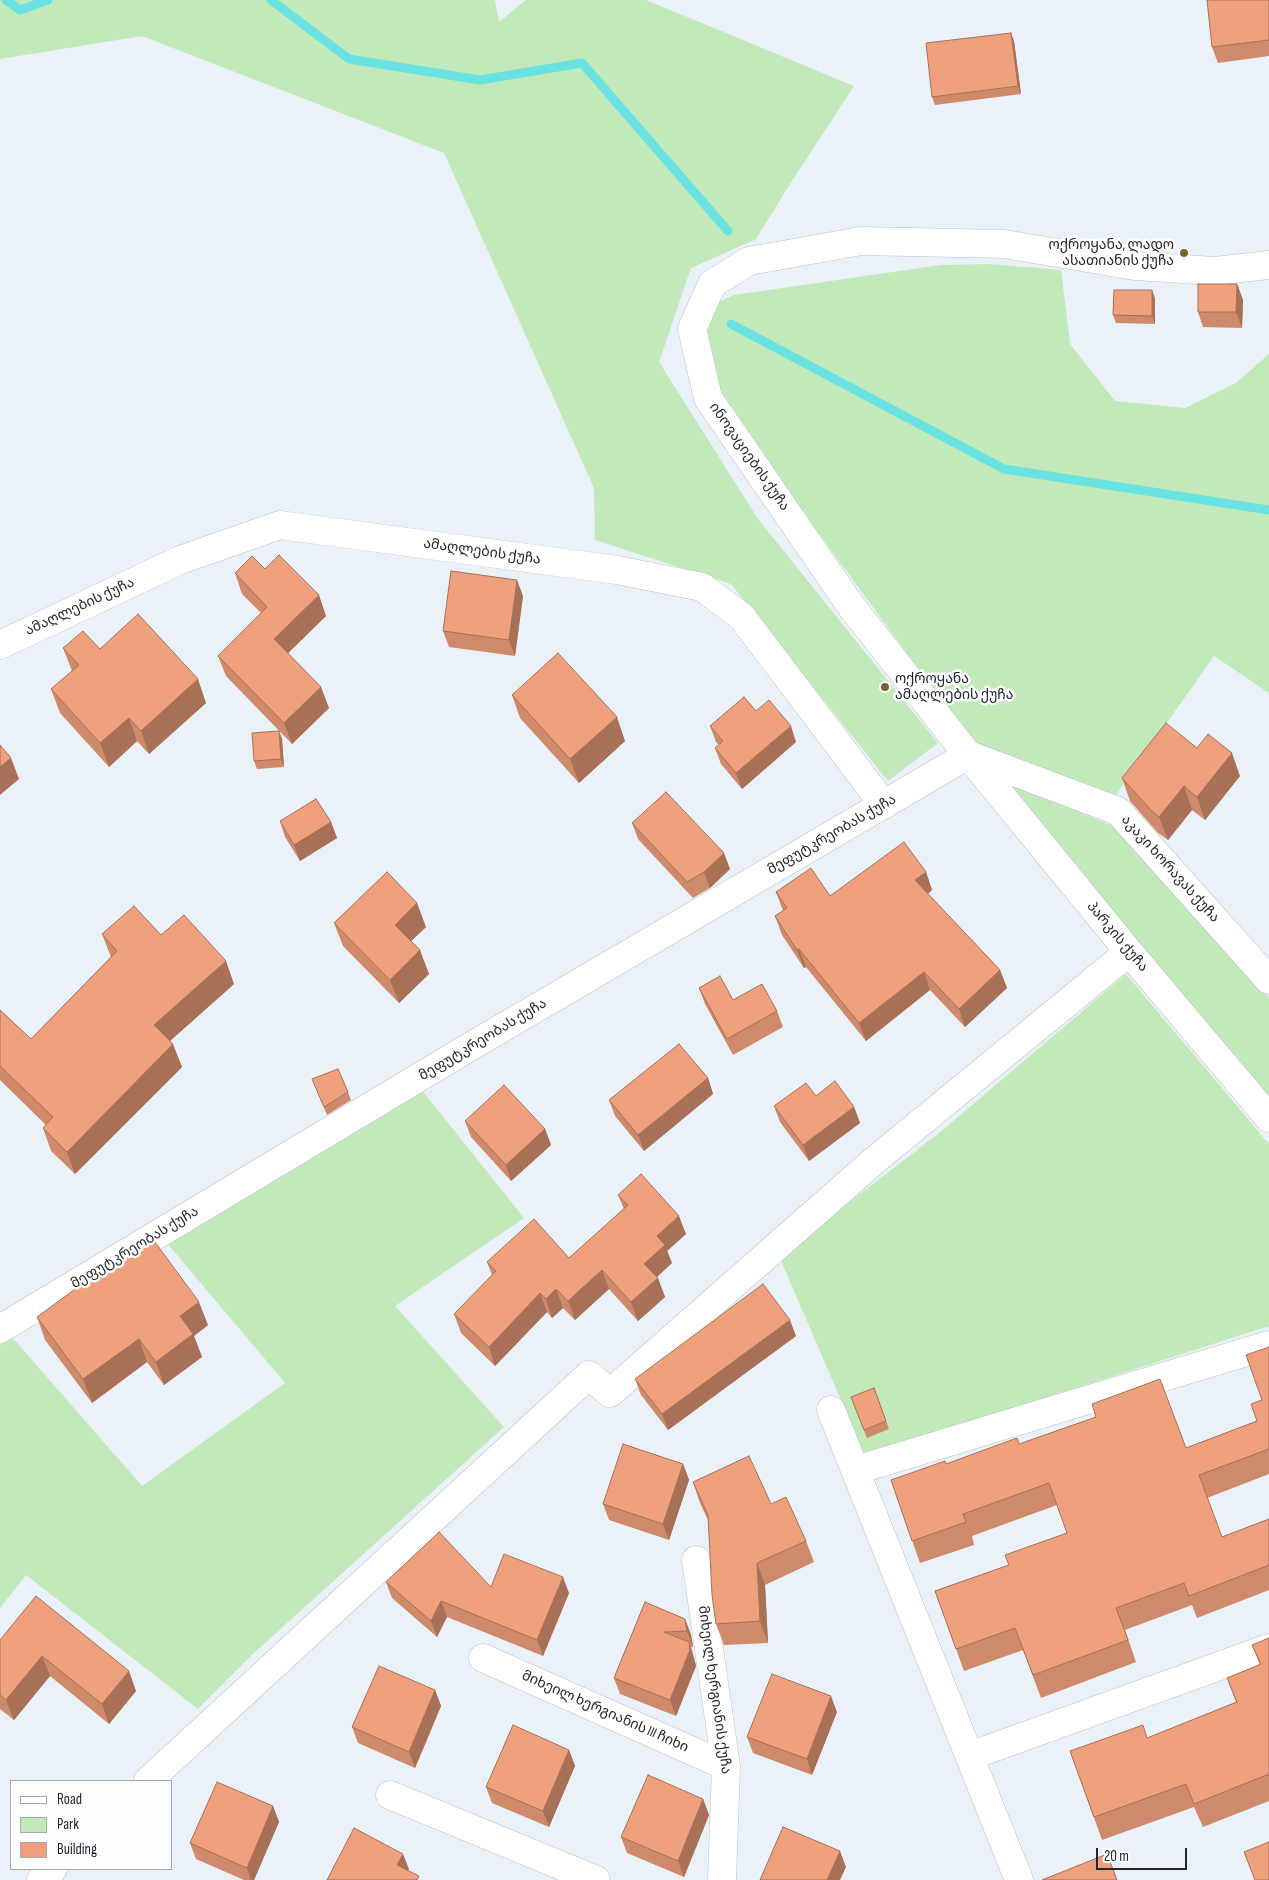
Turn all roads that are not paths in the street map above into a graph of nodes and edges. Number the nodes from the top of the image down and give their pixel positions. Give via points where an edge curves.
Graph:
1 (1269, 265) edge
2 (0, 645) edge
3 (968, 754) junction
4 (884, 805) junction
5 (1129, 952) junction
6 (1269, 980) edge
7 (1269, 1118) edge
8 (0, 1329) edge
9 (1269, 1345) edge
10 (831, 1410) dead end
11 (856, 1470) junction
12 (696, 1560) dead end
13 (1269, 1648) edge
14 (483, 1658) dead end
15 (970, 1756) junction
16 (726, 1766) junction
17 (149, 1780) edge
18 (390, 1795) dead end
19 (52, 1870) edge
20 (41, 1880) edge
21 (596, 1880) edge
22 (722, 1880) edge
23 (1019, 1880) edge

1 - 3 street, ინოვაციების ქუჩა via 1215,270 1135,266 1004,244 861,241 749,261 712,284 692,329 708,398 851,606
2 - 4 street, ამაღლების ქუჩა via 180,560 280,525 617,570 702,587 742,617
3 - 4 street, მეფუტკრეობას ქუჩა
3 - 5 street, პარკის ქუჩა
3 - 6 street, აკაკი ხორავას ქუჩა via 1118,811
4 - 8 street, მეფუტკრეობას ქუჩა via 468,1048
5 - 7 street, პარკის ქუჩა
5 - 17 street via 874,1160 610,1393 589,1375
9 - 11 street
10 - 11 street
11 - 15 street
12 - 16 street, მიხეილ ხერგიანის ქუჩა
13 - 15 street
14 - 16 street, მიხეილ ხერგიანის III ჩიხი
15 - 23 street
16 - 22 street, მიხეილ ხერგიანის ქუჩა
18 - 21 street
19 - 20 street

